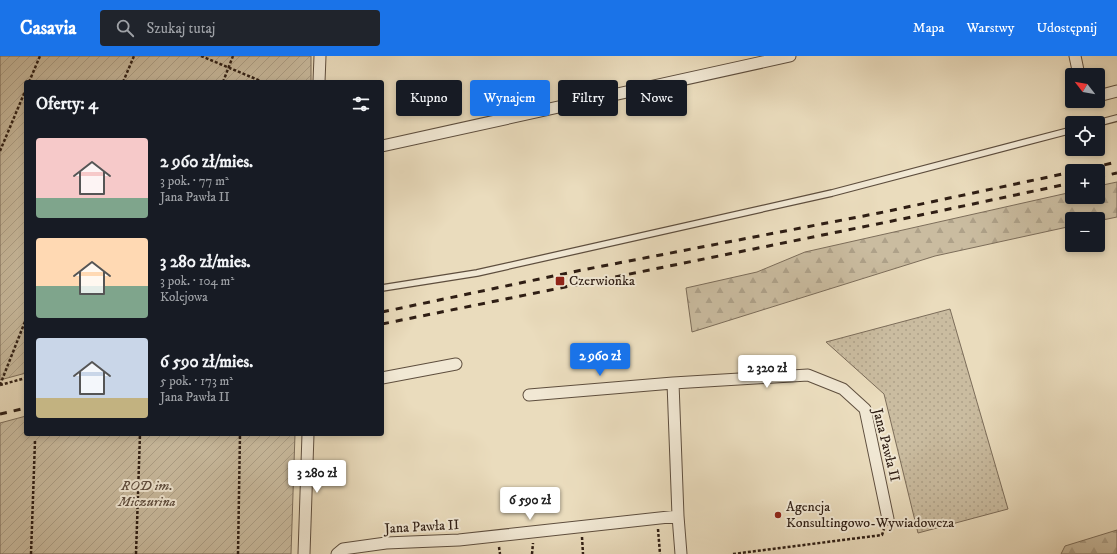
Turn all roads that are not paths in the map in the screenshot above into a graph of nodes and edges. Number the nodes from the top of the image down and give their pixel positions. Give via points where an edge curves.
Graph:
1 (320, 56) edge
2 (790, 56) edge
3 (1075, 56) edge
4 (762, 59) edge
5 (1078, 68) edge
6 (319, 80) edge
7 (1117, 91) edge
8 (1105, 94) edge
9 (1117, 118) edge
10 (1105, 121) edge
11 (1065, 132) edge
12 (384, 146) edge
13 (384, 288) edge
14 (456, 364) dead end
15 (384, 378) edge
16 (673, 383) junction
17 (530, 395) dead end
18 (308, 436) edge
19 (678, 516) junction
20 (888, 519) road end
21 (304, 554) edge
22 (337, 554) edge
23 (681, 554) edge

1 - 6 street
2 - 4 street
3 - 5 street
4 - 12 street
7 - 8 street
9 - 10 lane
11 - 13 lane via 832,193 477,273
14 - 15 street
16 - 17 street, Jana Pawła II
16 - 19 street
16 - 20 street, Jana Pawła II via 808,375 843,389 865,409
18 - 21 street
19 - 22 street, Jana Pawła II via 459,540 386,542 343,549
19 - 23 street

